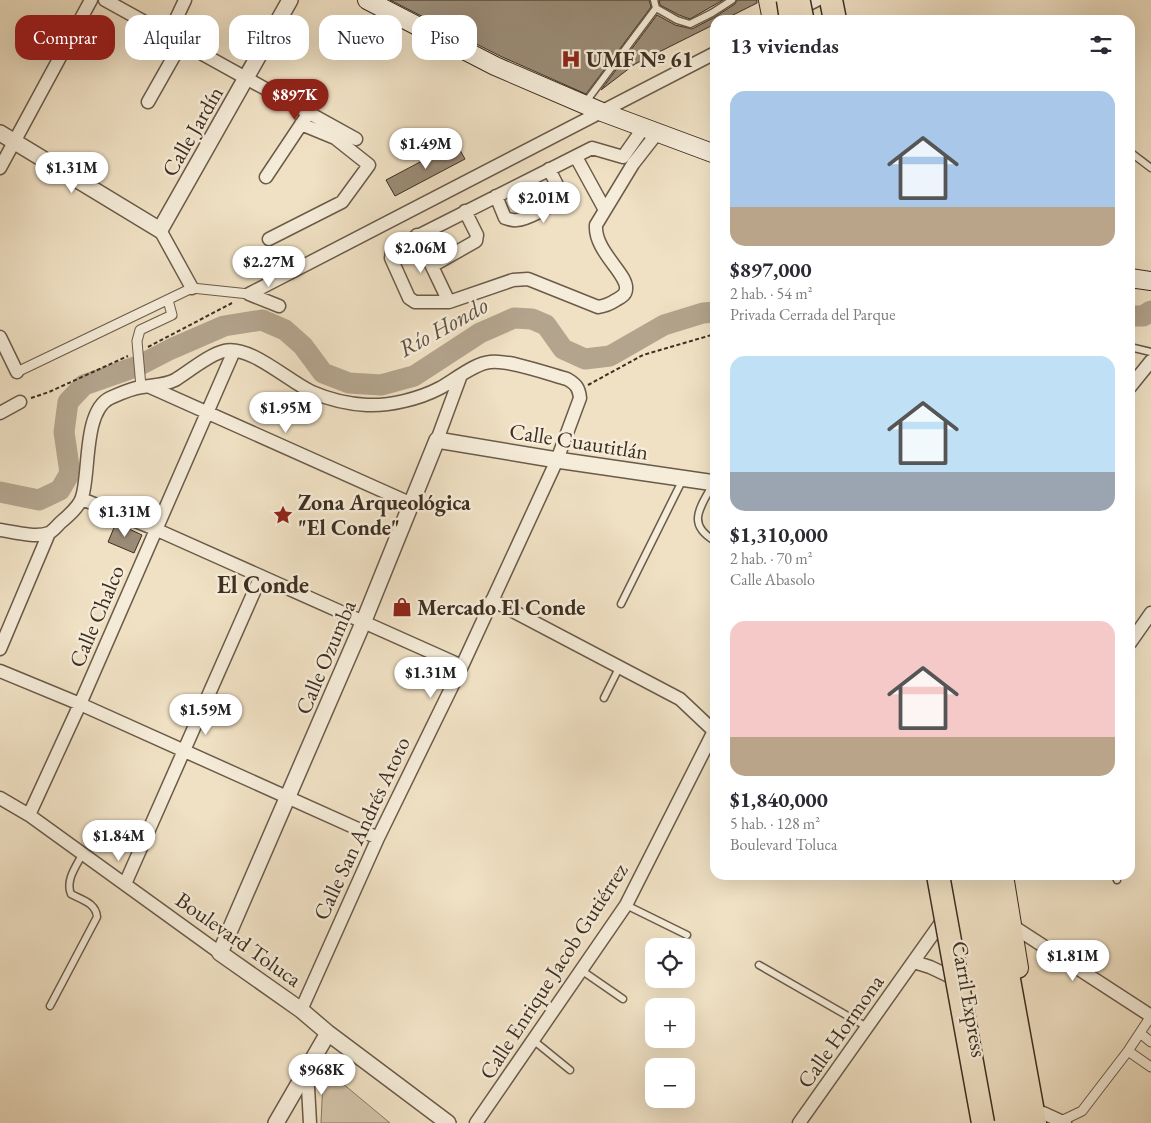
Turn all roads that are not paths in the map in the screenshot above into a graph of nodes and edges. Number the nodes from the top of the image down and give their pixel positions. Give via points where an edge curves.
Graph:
1 (90, 0) edge
2 (105, 0) edge
3 (185, 0) edge
4 (290, 0) edge
5 (367, 0) edge
6 (654, 0) edge
7 (732, 0) edge
8 (769, 0) edge
9 (776, 0) edge
10 (788, 0) edge
11 (799, 0) edge
12 (817, 0) edge
13 (822, 0) edge
14 (831, 0) edge
15 (839, 0) edge
16 (656, 8) junction
17 (133, 15) edge
18 (178, 15) edge
19 (772, 15) edge
20 (778, 15) edge
21 (788, 15) edge
22 (790, 15) edge
23 (802, 15) edge
24 (825, 15) edge
25 (834, 15) edge
26 (842, 15) edge
27 (710, 56) edge
28 (172, 60) edge
29 (213, 60) edge
30 (246, 79) junction
31 (148, 102) dead end
32 (585, 104) junction
33 (602, 112) junction
34 (309, 113) junction
35 (302, 124) junction
36 (651, 130) junction
37 (0, 133) edge
38 (356, 139) dead end
39 (13, 141) junction
40 (710, 152) edge
41 (1135, 156) edge
42 (576, 157) junction
43 (628, 161) junction
44 (0, 168) edge
45 (1151, 168) edge
46 (549, 169) junction
47 (266, 177) dead end
48 (496, 196) junction
49 (605, 210) junction
50 (465, 212) junction
51 (160, 230) junction
52 (417, 235) junction
53 (270, 239) dead end
54 (432, 266) junction
55 (1135, 279) edge
56 (1151, 281) edge
57 (192, 288) junction
58 (249, 294) junction
59 (168, 300) junction
60 (449, 302) junction
61 (279, 306) dead end
62 (0, 337) edge
63 (1135, 348) edge
64 (234, 351) junction
65 (1151, 352) edge
66 (1151, 361) edge
67 (17, 372) joint
68 (461, 375) junction
69 (1135, 381) edge
70 (144, 385) junction
71 (20, 402) dead end
72 (0, 413) edge
73 (207, 414) junction
74 (437, 440) junction
75 (557, 460) junction
76 (684, 478) junction
77 (710, 482) edge
78 (710, 491) edge
79 (82, 499) junction
80 (412, 504) junction
81 (155, 529) junction
82 (0, 530) edge
83 (49, 533) junction
84 (710, 538) edge
85 (261, 576) junction
86 (492, 600) junction
87 (621, 604) dead end
88 (1151, 613) edge
89 (363, 623) junction
90 (1135, 636) edge
91 (0, 649) edge
92 (462, 666) junction
93 (619, 668) junction
94 (0, 671) edge
95 (604, 698) dead end
96 (80, 704) junction
97 (710, 727) edge
98 (710, 742) edge
99 (184, 751) junction
100 (0, 798) edge
101 (287, 798) junction
102 (29, 814) junction
103 (378, 838) junction
104 (83, 853) junction
105 (931, 880) edge
106 (939, 880) edge
107 (960, 880) edge
108 (960, 880) edge
109 (960, 880) edge
110 (960, 880) edge
111 (991, 880) edge
112 (1004, 880) edge
113 (125, 884) junction
114 (626, 905) junction
115 (940, 924) junction
116 (1011, 925) junction
117 (687, 935) dead end
118 (220, 953) junction
119 (914, 962) junction
120 (759, 965) dead end
121 (948, 968) junction
122 (581, 970) junction
123 (623, 999) dead end
124 (50, 1006) dead end
125 (301, 1010) junction
126 (1151, 1016) edge
127 (867, 1027) junction
128 (328, 1032) junction
129 (1140, 1033) junction
130 (533, 1040) junction
131 (1151, 1042) edge
132 (1128, 1051) junction
133 (1151, 1067) edge
134 (307, 1070) junction
135 (570, 1070) dead end
136 (1050, 1121) edge
137 (276, 1123) edge
138 (310, 1123) edge
139 (448, 1123) edge
140 (476, 1123) edge
141 (799, 1123) edge
142 (975, 1123) edge
143 (983, 1123) edge
144 (993, 1123) edge
145 (1002, 1123) edge
146 (1020, 1123) edge

1 - 39 street
2 - 17 street
3 - 18 street
4 - 30 street, Calle Jardín
5 - 32 main road via 495,66
6 - 16 lane
7 - 16 lane via 690,24
8 - 19 main road
9 - 20 highway
10 - 22 highway, bridge
11 - 23 highway, bridge
12 - 21 street
13 - 24 highway
14 - 25 highway
15 - 26 main road
16 - 32 lane
27 - 33 street
28 - 31 street
29 - 30 street
30 - 34 street
30 - 51 street, Calle Jardín
32 - 33 main road
33 - 36 main road
33 - 58 street
34 - 35 street
34 - 38 street
35 - 47 street
35 - 53 street via 335,138 369,165 342,202
36 - 40 main road
36 - 43 street
37 - 39 street
39 - 44 street
39 - 51 street
41 - 45 lane
42 - 43 street via 592,148
42 - 46 street
42 - 49 street
43 - 49 street
46 - 48 street
46 - 48 street via 560,191 561,198 556,203 511,220 505,218
48 - 50 street
49 - 60 street via 596,230 604,252 627,288 624,295 606,306 590,305 528,279 514,280
50 - 52 street
50 - 54 street via 478,235 476,241
51 - 57 street
52 - 54 street
52 - 60 street via 396,247 391,258 409,298 415,302
54 - 60 street
55 - 56 main road
57 - 58 street
57 - 59 street
58 - 61 street
59 - 67 street
59 - 70 street via 172,315 140,330 138,357
62 - 67 street
63 - 65 lane
64 - 68 street via 257,357 312,392 367,405 402,402
64 - 70 street via 224,351 175,380
64 - 73 street, Calle Chalco
66 - 69 street
68 - 74 street, Calle Ozumba
68 - 75 street, Calle San Andrés Atoto via 489,362 503,362 576,384 580,398
70 - 73 street
70 - 79 street via 108,399 101,408 89,442
71 - 72 street
73 - 80 street
73 - 81 street, Calle Chalco
74 - 75 street, Calle Cuautitlán
74 - 80 street, Calle Ozumba
75 - 76 street, Calle Cuautitlán
75 - 86 street, Calle San Andrés Atoto
76 - 77 street, Calle Cuautitlán
76 - 87 lane
78 - 84 lane via 697,519 698,528
79 - 81 street
79 - 83 street
80 - 89 street, Calle Ozumba
81 - 85 street
81 - 96 street, Calle Chalco
82 - 83 street via 29,535
83 - 91 street
85 - 89 street
85 - 99 street
86 - 92 street, Calle San Andrés Atoto
86 - 93 street
88 - 90 street
89 - 92 street
89 - 101 street, Calle Ozumba
92 - 103 street, Calle San Andrés Atoto
93 - 95 lane
93 - 97 street via 680,698
94 - 96 street
96 - 99 street
96 - 102 street, Calle Chalco
98 - 114 street, Calle Enrique Jacob Gutiérrez
99 - 101 street
99 - 113 street
100 - 102 street, Boulevard Toluca
101 - 103 street
101 - 118 street, Calle Ozumba
102 - 104 street, Boulevard Toluca
103 - 125 street, Calle San Andrés Atoto
104 - 113 street, Boulevard Toluca
104 - 124 lane via 68,888 71,894 97,910 97,917
105 - 115 main road
106 - 143 highway, bridge
107 - 121 highway
108 - 144 highway, Carril Express
109 - 145 highway
110 - 146 highway
111 - 136 highway
112 - 116 main road
113 - 118 street, Boulevard Toluca
114 - 117 lane
114 - 122 street, Calle Enrique Jacob Gutiérrez
115 - 119 street, Calle Hormona
115 - 121 main road
116 - 126 street
116 - 136 main road via 1026,1021
118 - 125 street, Boulevard Toluca
119 - 121 street, Calle Hormona
119 - 127 street, Calle Hormona
120 - 127 lane
121 - 142 main road
122 - 123 lane
122 - 130 street, Calle Enrique Jacob Gutiérrez
125 - 128 street, Boulevard Toluca
126 - 129 street
127 - 141 street, Calle Hormona
128 - 134 street
128 - 139 street, Boulevard Toluca
129 - 131 street
129 - 132 street
130 - 135 lane
130 - 140 street, Calle Enrique Jacob Gutiérrez
132 - 133 street
132 - 136 street via 1082,1111
134 - 137 street
134 - 138 street

